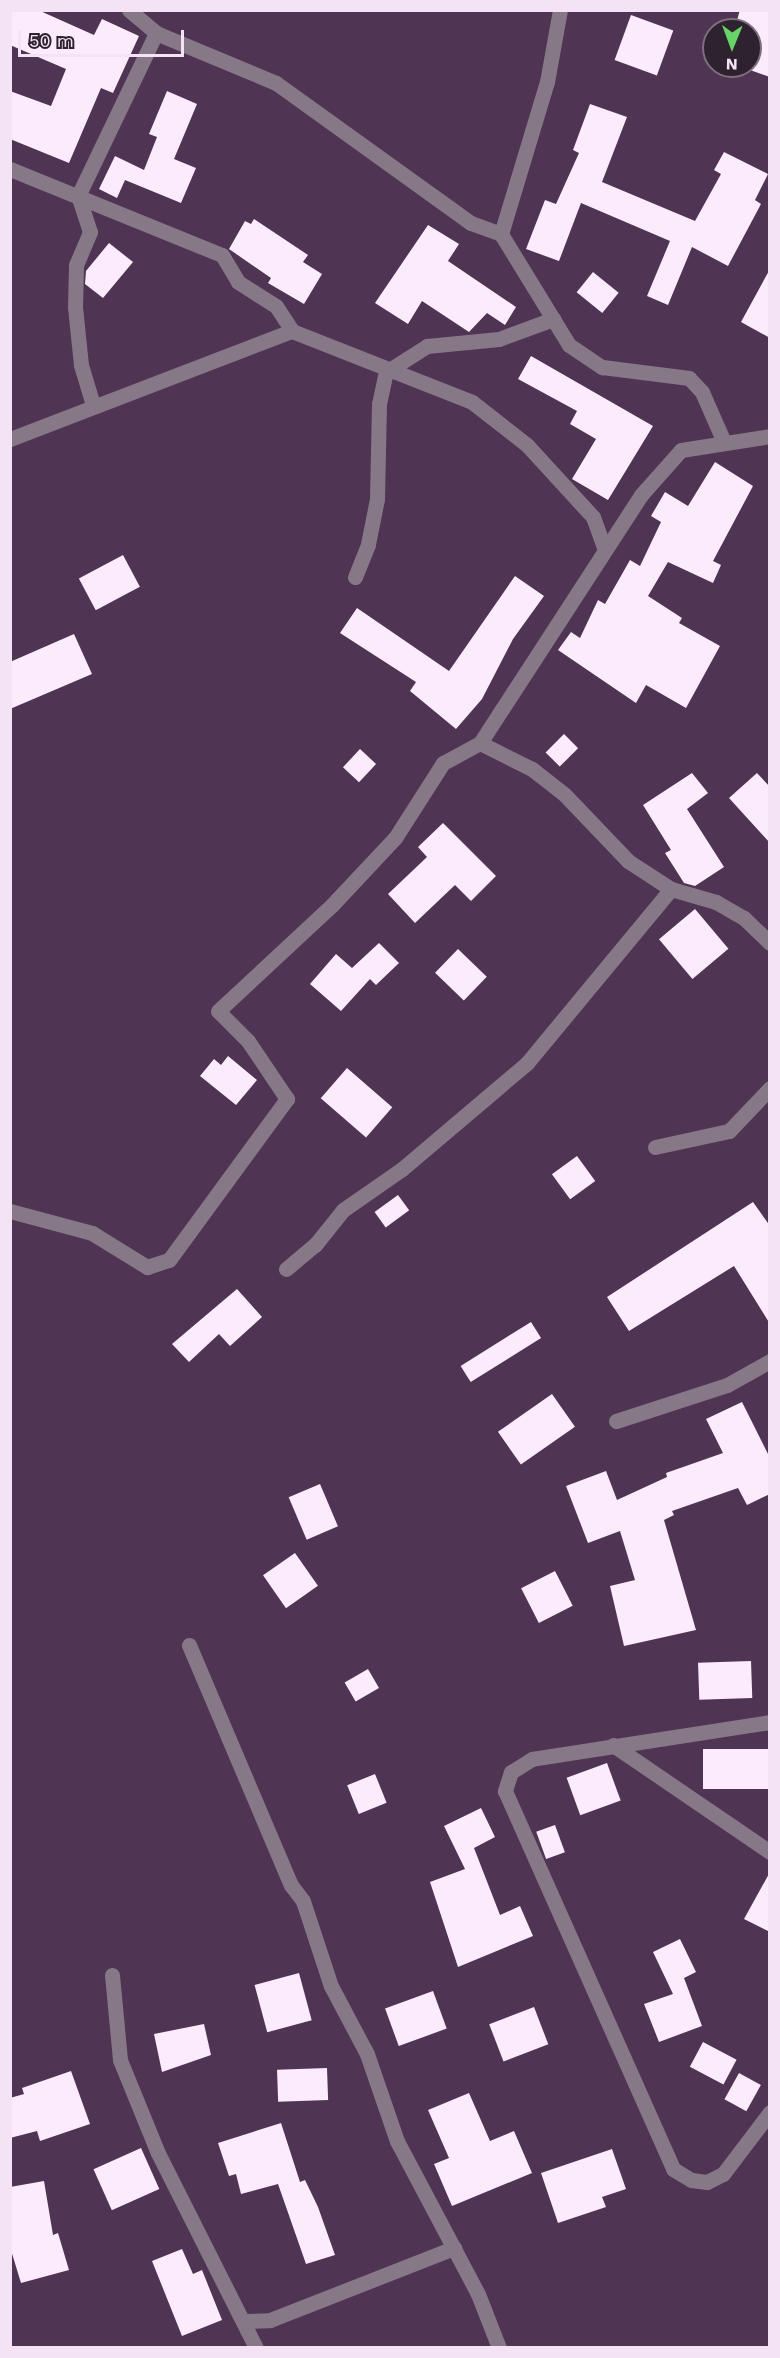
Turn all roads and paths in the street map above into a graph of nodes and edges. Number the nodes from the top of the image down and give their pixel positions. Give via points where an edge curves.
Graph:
1 (129, 10) edge
2 (560, 10) edge
3 (156, 33) junction
4 (10, 169) edge
5 (78, 196) junction
6 (501, 234) junction
7 (553, 319) junction
8 (292, 331) junction
9 (386, 372) junction
10 (93, 405) junction
11 (770, 436) edge
12 (10, 439) edge
13 (724, 442) junction
14 (605, 550) junction
15 (355, 577) dead end
16 (480, 743) junction
17 (671, 889) junction
18 (770, 943) edge
19 (770, 1088) edge
20 (655, 1147) dead end
21 (10, 1211) edge
22 (286, 1269) dead end
23 (770, 1361) edge
24 (616, 1421) dead end
25 (189, 1645) dead end
26 (770, 1722) edge
27 (612, 1745) junction
28 (770, 1852) edge
29 (112, 1975) dead end
30 (770, 2112) edge
31 (454, 2248) junction
32 (246, 2321) junction
33 (256, 2348) edge
34 (499, 2348) edge

1 - 3 street
2 - 6 street via 547,82
3 - 5 street
3 - 6 street via 276,83 471,223
4 - 5 street
5 - 8 street via 222,255 238,282 276,306
5 - 10 street via 90,232 76,265 75,307 81,366
6 - 7 street
7 - 9 street via 499,339 427,346
7 - 13 street via 569,345 602,367 689,378 702,392
8 - 9 street
8 - 10 street
9 - 14 street via 472,402 528,445 593,517
9 - 15 street via 379,404 377,499 368,544
10 - 12 street
11 - 13 street
13 - 14 street via 681,450 641,495
14 - 16 street
16 - 17 street via 532,769 595,824 628,861
16 - 21 street via 442,763 395,838 332,905 218,1011 248,1041 287,1099 169,1260 147,1267 92,1233
17 - 18 street via 716,902 744,918
17 - 22 street via 527,1063 402,1169 343,1210 315,1245
19 - 20 street via 729,1131
23 - 24 street via 727,1385
25 - 31 street via 291,1885 303,1901 332,1986 368,2054 397,2141
26 - 27 street
27 - 28 street
27 - 30 street via 532,1759 511,1772 505,1791 674,2169 691,2180 707,2182 723,2174
29 - 32 street via 120,2060 158,2153
31 - 32 street via 270,2320
31 - 34 street
32 - 33 street

